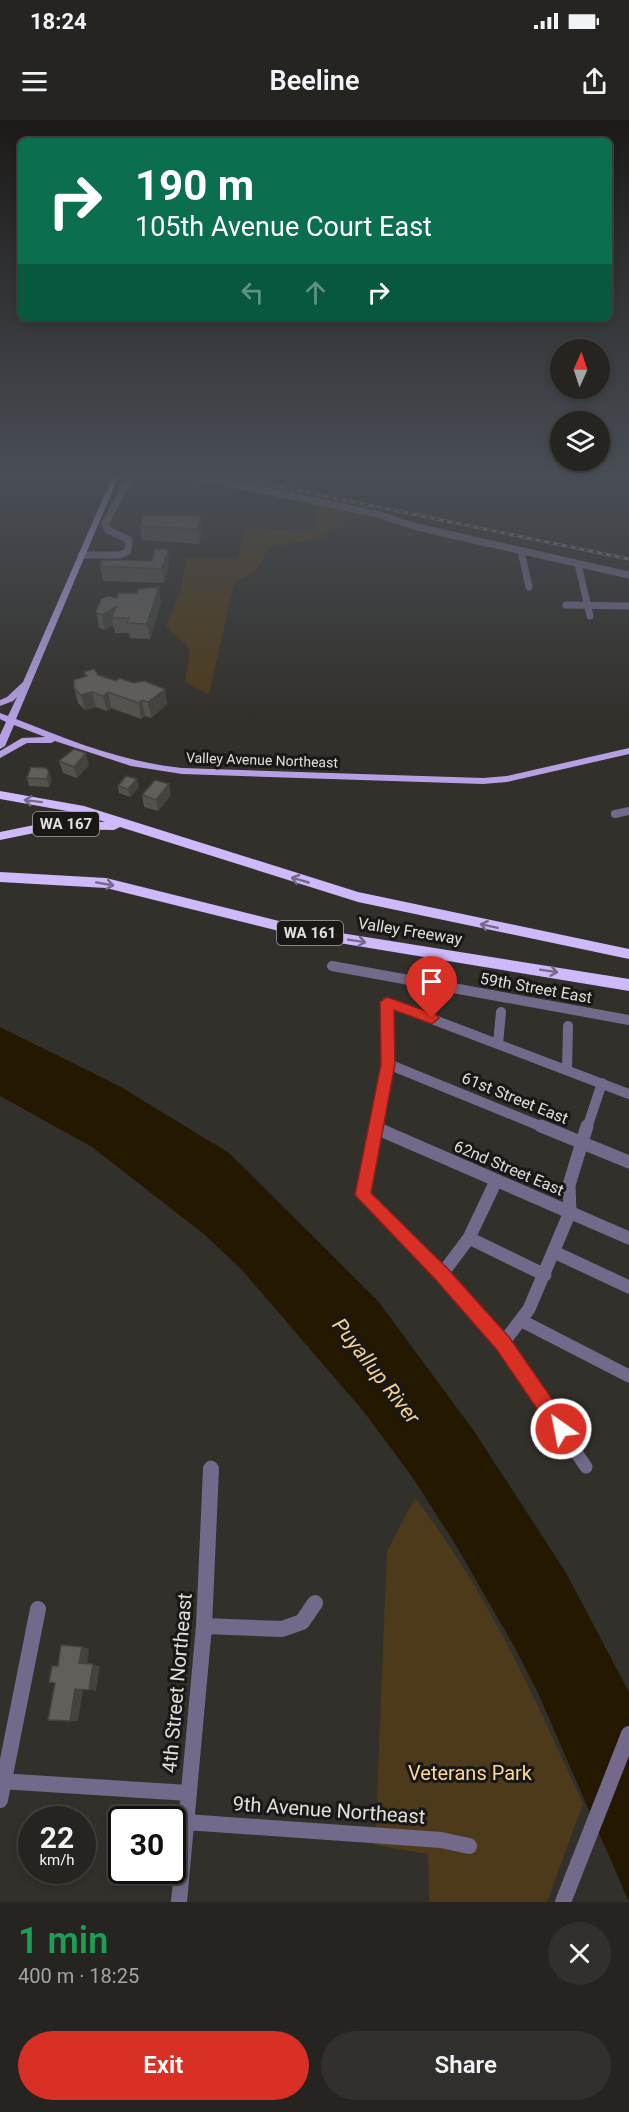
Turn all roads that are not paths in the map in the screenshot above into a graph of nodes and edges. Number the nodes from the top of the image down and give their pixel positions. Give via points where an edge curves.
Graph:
1 (81, 556) edge
2 (522, 556) edge
3 (544, 556) edge
4 (578, 564) junction
5 (629, 575) edge
6 (529, 587) dead end
7 (566, 604) dead end
8 (588, 605) junction
9 (629, 606) edge
10 (591, 616) dead end
11 (28, 680) junction
12 (0, 702) edge
13 (0, 716) edge
14 (11, 721) junction
15 (67, 743) junction
16 (0, 746) edge
17 (629, 751) edge
18 (0, 754) edge
19 (0, 795) edge
20 (629, 811) edge
21 (615, 814) dead end
22 (132, 827) junction
23 (0, 836) edge
24 (0, 877) edge
25 (47, 879) junction
26 (0, 882) edge
27 (629, 954) edge
28 (332, 966) dead end
29 (629, 985) edge
30 (501, 1012) dead end
31 (629, 1020) edge
32 (568, 1026) dead end
33 (498, 1044) junction
34 (388, 1064) junction
35 (567, 1070) junction
36 (602, 1083) junction
37 (629, 1094) edge
38 (376, 1128) junction
39 (581, 1142) junction
40 (629, 1162) edge
41 (496, 1181) junction
42 (570, 1212) junction
43 (469, 1238) junction
44 (629, 1238) edge
45 (554, 1252) junction
46 (442, 1274) junction
47 (545, 1275) junction
48 (629, 1287) edge
49 (522, 1321) junction
50 (503, 1343) junction
51 (629, 1376) edge
52 (211, 1467) dead end
53 (586, 1467) dead end
54 (315, 1603) dead end
55 (38, 1609) dead end
56 (204, 1626) junction
57 (629, 1734) edge
58 (2, 1781) edge
59 (189, 1793) junction
60 (0, 1800) edge
61 (186, 1822) joint
62 (469, 1846) dead end
63 (181, 1884) edge
64 (179, 1902) edge
65 (563, 1902) edge

1 - 11 main road
2 - 6 street
3 - 4 street
4 - 5 street
4 - 8 street
7 - 8 street
8 - 9 street
8 - 10 street
11 - 12 main road via 10,699
11 - 14 main road
13 - 14 main road, Valley Avenue Northeast
14 - 15 main road, Valley Avenue Northeast
14 - 16 main road
15 - 17 main road, Valley Avenue Northeast via 129,764 167,770 483,781
15 - 18 main road via 32,739 12,745
22 -> 19 highway via 80,809
20 - 21 street
22 - 23 highway, WA 167 via 54,825
27 -> 22 highway, Valley Freeway via 358,897
24 - 25 highway, WA 161
25 - 26 highway
25 -> 29 highway, Valley Freeway / WA 161 via 135,889 303,932
28 - 31 street, 59th Street East
30 - 33 street
32 - 35 street
33 - 34 street via 387,1002
33 - 35 street
34 - 38 street
34 - 39 street, 61st Street East
35 - 36 street
36 - 37 street
36 - 39 street
38 - 41 street, 62nd Street East
38 - 46 street via 363,1195
39 - 40 street, 61st Street East
39 - 42 street via 569,1185
41 - 42 street, 62nd Street East
41 - 43 street
42 - 44 street, 62nd Street East
42 - 45 street
43 - 46 street
43 - 47 street
45 - 47 street
45 - 48 street
46 - 50 street
47 - 49 street
49 - 50 street
49 - 51 street
50 - 53 street
52 - 56 street, 4th Street Northeast
54 - 56 street via 300,1623 285,1629
55 - 58 street
56 - 59 street, 4th Street Northeast
57 - 65 street
58 - 59 street
58 - 60 street
59 - 61 street, 4th Street Northeast
61 - 62 street, 9th Avenue Northeast via 441,1840
63 - 64 street, 4th Street Northeast

